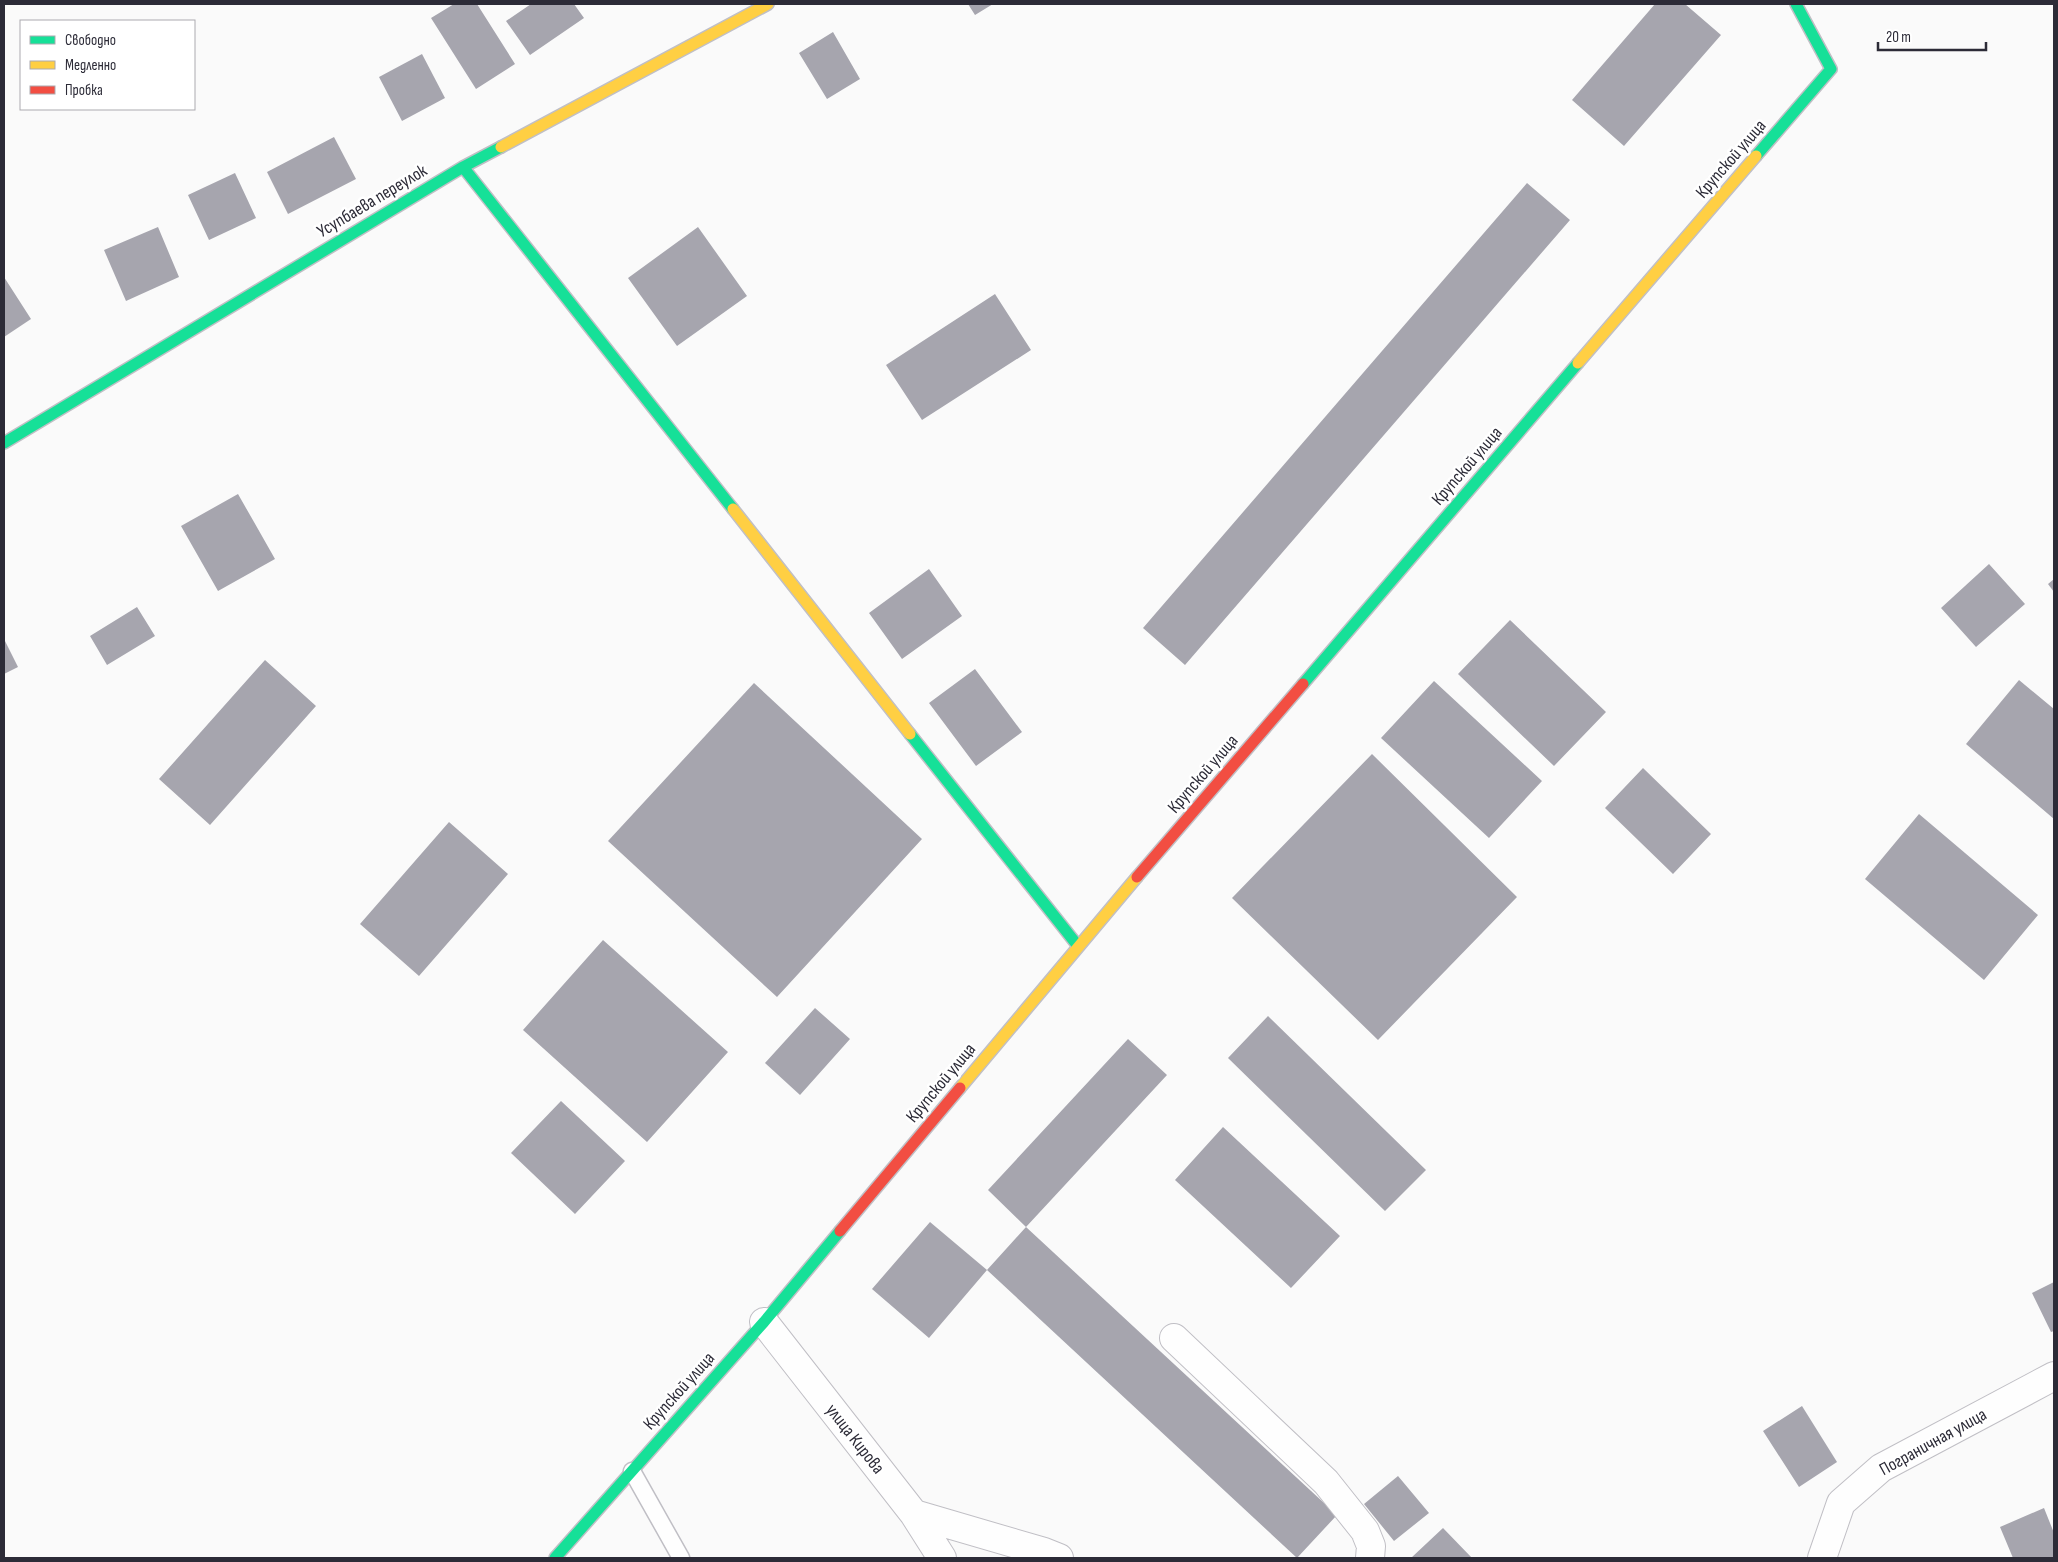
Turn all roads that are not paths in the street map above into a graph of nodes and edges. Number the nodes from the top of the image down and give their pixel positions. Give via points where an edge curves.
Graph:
1 (768, 4) edge
2 (1796, 4) edge
3 (463, 167) junction
4 (4, 443) edge
5 (1078, 946) junction
6 (764, 1322) junction
7 (1174, 1338) dead end
8 (2054, 1376) edge
9 (632, 1471) junction
10 (914, 1514) junction
11 (554, 1558) edge
12 (681, 1558) edge
13 (942, 1558) edge
14 (1059, 1558) edge
15 (1370, 1558) edge
16 (1822, 1558) edge

1 - 3 street, Усупбаева переулок
2 - 5 street, Крупской улица via 1831,69
3 - 4 street, Усупбаева переулок
3 - 5 street
5 - 6 street, Крупской улица
6 - 9 street, Крупской улица
6 - 10 street, улица Кирова
7 - 15 street via 1326,1482 1365,1531 1371,1546
8 - 16 street, Пограничная улица via 1882,1468 1841,1504
9 - 11 street, Крупской улица
9 - 12 lane
10 - 13 street, улица Кирова
10 - 14 street

